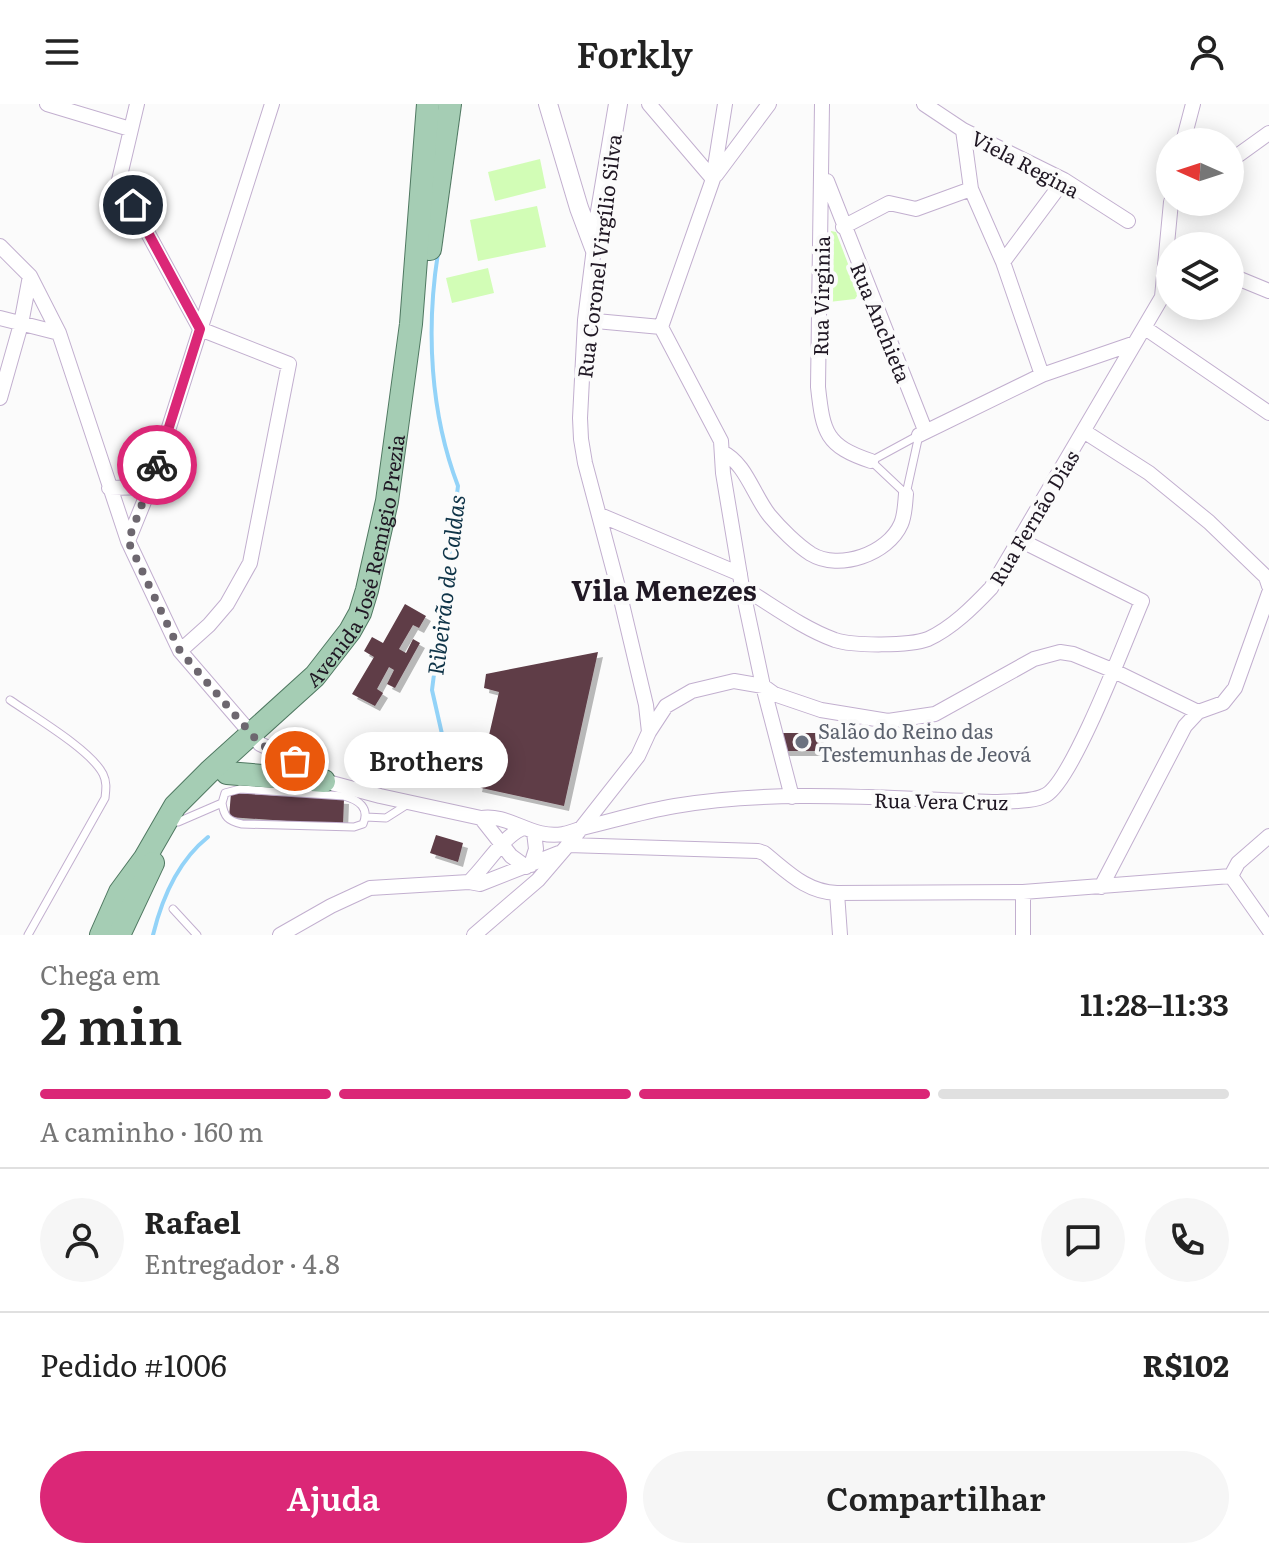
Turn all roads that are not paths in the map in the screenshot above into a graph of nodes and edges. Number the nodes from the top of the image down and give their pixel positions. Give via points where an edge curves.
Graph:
1 (47, 104) edge
2 (137, 104) edge
3 (272, 104) edge
4 (428, 104) edge
5 (450, 104) edge
6 (548, 104) edge
7 (618, 104) edge
8 (649, 104) edge
9 (725, 104) edge
10 (769, 104) edge
11 (822, 104) edge
12 (924, 104) edge
13 (1193, 104) edge
14 (1187, 128) edge
15 (130, 129) junction
16 (963, 130) junction
17 (1269, 133) edge
18 (1244, 151) edge
19 (823, 169) junction
20 (713, 179) junction
21 (1064, 180) junction
22 (971, 189) junction
23 (602, 207) junction
24 (579, 208) junction
25 (1128, 221) dead end
26 (843, 227) junction
27 (0, 246) edge
28 (594, 248) junction
29 (1003, 262) junction
30 (30, 276) junction
31 (1244, 279) edge
32 (1266, 286) edge
33 (1156, 308) edge
34 (0, 318) edge
35 (585, 320) junction
36 (21, 324) junction
37 (661, 327) junction
38 (1145, 328) junction
39 (200, 329) junction
40 (59, 333) junction
41 (1135, 343) junction
42 (1042, 375) junction
43 (0, 398) edge
44 (1269, 413) edge
45 (922, 432) junction
46 (1085, 432) junction
47 (722, 452) junction
48 (871, 461) junction
49 (150, 487) junction
50 (109, 488) junction
51 (906, 494) junction
52 (600, 515) junction
53 (1020, 540) junction
54 (128, 541) junction
55 (741, 581) junction
56 (1269, 586) edge
57 (1269, 593) edge
58 (180, 651) junction
59 (1112, 670) junction
60 (763, 686) junction
61 (10, 700) dead end
62 (1198, 712) junction
63 (649, 732) junction
64 (255, 739) junction
65 (227, 773) junction
66 (324, 781) junction
67 (792, 797) junction
68 (222, 803) junction
69 (410, 803) junction
70 (366, 817) junction
71 (481, 818) junction
72 (178, 822) junction
73 (581, 828) junction
74 (527, 830) junction
75 (1269, 836) edge
76 (502, 846) junction
77 (566, 848) junction
78 (528, 866) junction
79 (1231, 876) junction
80 (469, 882) junction
81 (1101, 887) junction
82 (1023, 892) junction
83 (837, 893) junction
84 (173, 909) dead end
85 (1269, 930) edge
86 (28, 935) edge
87 (101, 935) edge
88 (119, 935) edge
89 (197, 935) edge
90 (280, 935) edge
91 (474, 935) edge
92 (840, 935) edge
93 (1023, 935) edge

1 - 15 street
2 - 15 street
3 - 39 street
4 - 64 main road, Avenida José Remigio Prezia via 411,324 387,501 367,590 350,631 332,655
5 - 64 main road, Avenida José Remigio Prezia via 390,533 377,586 359,636 324,679
6 - 24 street
7 - 23 street, Rua Coronel Virgílio Silva
8 - 20 street
9 - 20 street
10 - 20 street
11 - 19 street, Rua Virginia
12 - 16 street, Viela Regina
13 - 14 street
15 - 39 street via 119,180
16 - 21 street, Viela Regina
16 - 22 street
17 - 18 street
19 - 26 street, Rua Anchieta
19 - 48 street, Rua Virginia via 821,417 843,451
20 - 37 street
21 - 25 street, Viela Regina
21 - 29 street
22 - 26 street via 916,209 889,203
22 - 29 street
23 - 24 street
23 - 28 street, Rua Coronel Virgílio Silva
24 - 28 street
26 - 45 street, Rua Anchieta
27 - 30 street
28 - 35 street, Rua Coronel Virgílio Silva
29 - 42 street
30 - 36 street
30 - 40 street
31 - 32 street
33 - 38 street, Rua Fernão Dias
34 - 36 street
35 - 37 street
35 - 52 street, Rua Coronel Virgílio Silva via 581,439
36 - 40 street
36 - 43 street
37 - 47 street
38 - 41 street, Rua Fernão Dias
38 - 44 street
39 - 49 street
39 - 58 street via 289,364 250,563 227,604
40 - 50 street
41 - 42 street
41 - 46 street, Rua Fernão Dias
42 - 45 street
45 - 48 lane
45 - 51 lane
46 - 53 street, Rua Fernão Dias
46 - 56 street via 1149,473 1209,522
47 - 51 street via 770,516 810,554 826,560 864,556 888,542 901,525
47 - 55 street
48 - 51 lane
49 - 50 street
49 - 54 street
50 - 54 street
52 - 55 street, Rua Fernão Dias
52 - 63 street, Rua Coronel Virgílio Silva
53 - 55 street, Rua Fernão Dias via 991,588 967,613 926,640 875,645 836,640
53 - 59 street, Rua Vera Cruz via 1142,601
54 - 58 street
55 - 60 street
57 - 62 street via 1235,688 1223,703
58 - 64 street
59 - 60 street via 1060,652 1034,659 935,714 888,721 821,710
59 - 62 street
59 - 67 street, Rua Vera Cruz via 1074,758 1046,795 998,802
60 - 63 street via 734,681 692,691 666,706
60 - 67 street
61 - 86 lane via 87,755 107,784 105,798
62 - 81 street via 1185,726
63 - 73 street via 638,756
64 - 65 main road, Avenida José Remigio Prezia
64 - 66 street, Rua Vera Cruz
64 - 87 main road, Avenida José Remigio Prezia via 175,806 120,892
65 - 66 main road
65 - 72 main road, Avenida José Remigio Prezia
66 - 69 street, Rua Vera Cruz
67 - 73 street, Rua Vera Cruz via 675,806
68 - 70 lane via 230,822 242,824 354,827
68 - 70 lane via 225,793 240,789 344,796 363,807
68 - 72 lane
69 - 70 lane via 386,818
69 - 71 street, Rua Vera Cruz
71 - 74 street, Rua Vera Cruz
71 - 76 street
72 - 88 main road, Avenida José Remigio Prezia
73 - 74 street, Rua Vera Cruz via 559,835
73 - 77 street
74 - 76 street via 512,834
74 - 78 street via 537,844
75 - 79 street
76 - 78 street
76 - 80 street
77 - 78 street
77 - 83 street via 758,851 804,885
77 - 91 street via 538,880
78 - 80 street via 480,884
79 - 81 street
79 - 85 street
80 - 90 street via 370,888
81 - 82 street
82 - 83 street
82 - 93 street
83 - 92 street
84 - 89 lane

